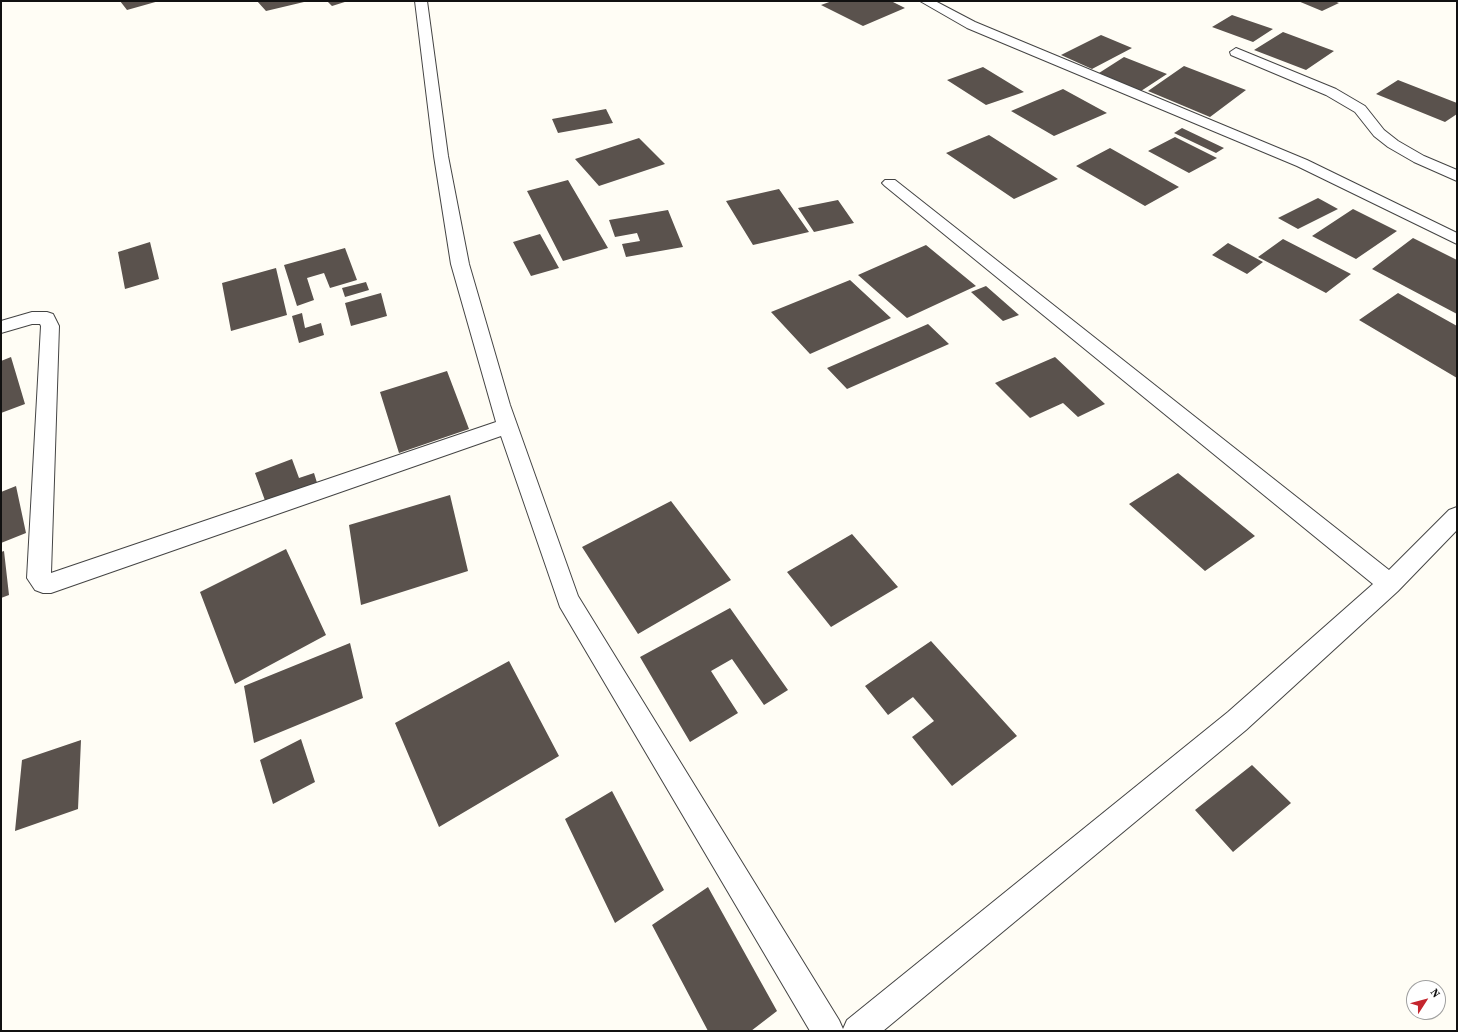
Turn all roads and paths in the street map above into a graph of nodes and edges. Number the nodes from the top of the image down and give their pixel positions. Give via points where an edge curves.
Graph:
1 (421, 1) edge
2 (926, 1) edge
3 (1236, 52) dead end
4 (1457, 176) edge
5 (890, 183) dead end
6 (1457, 239) edge
7 (1, 327) edge
8 (507, 426) junction
9 (1457, 516) edge
10 (1390, 584) junction
11 (828, 1031) edge
12 (858, 1031) edge

1 - 8 street via 441,156 460,264
2 - 6 street via 971,25 1302,163
3 - 4 street via 1332,92 1360,109 1393,144
5 - 10 street
7 - 8 street via 32,318 47,318 50,326 39,578 43,583 59,580
8 - 11 street via 568,600
9 - 10 street
10 - 12 street via 1237,721

